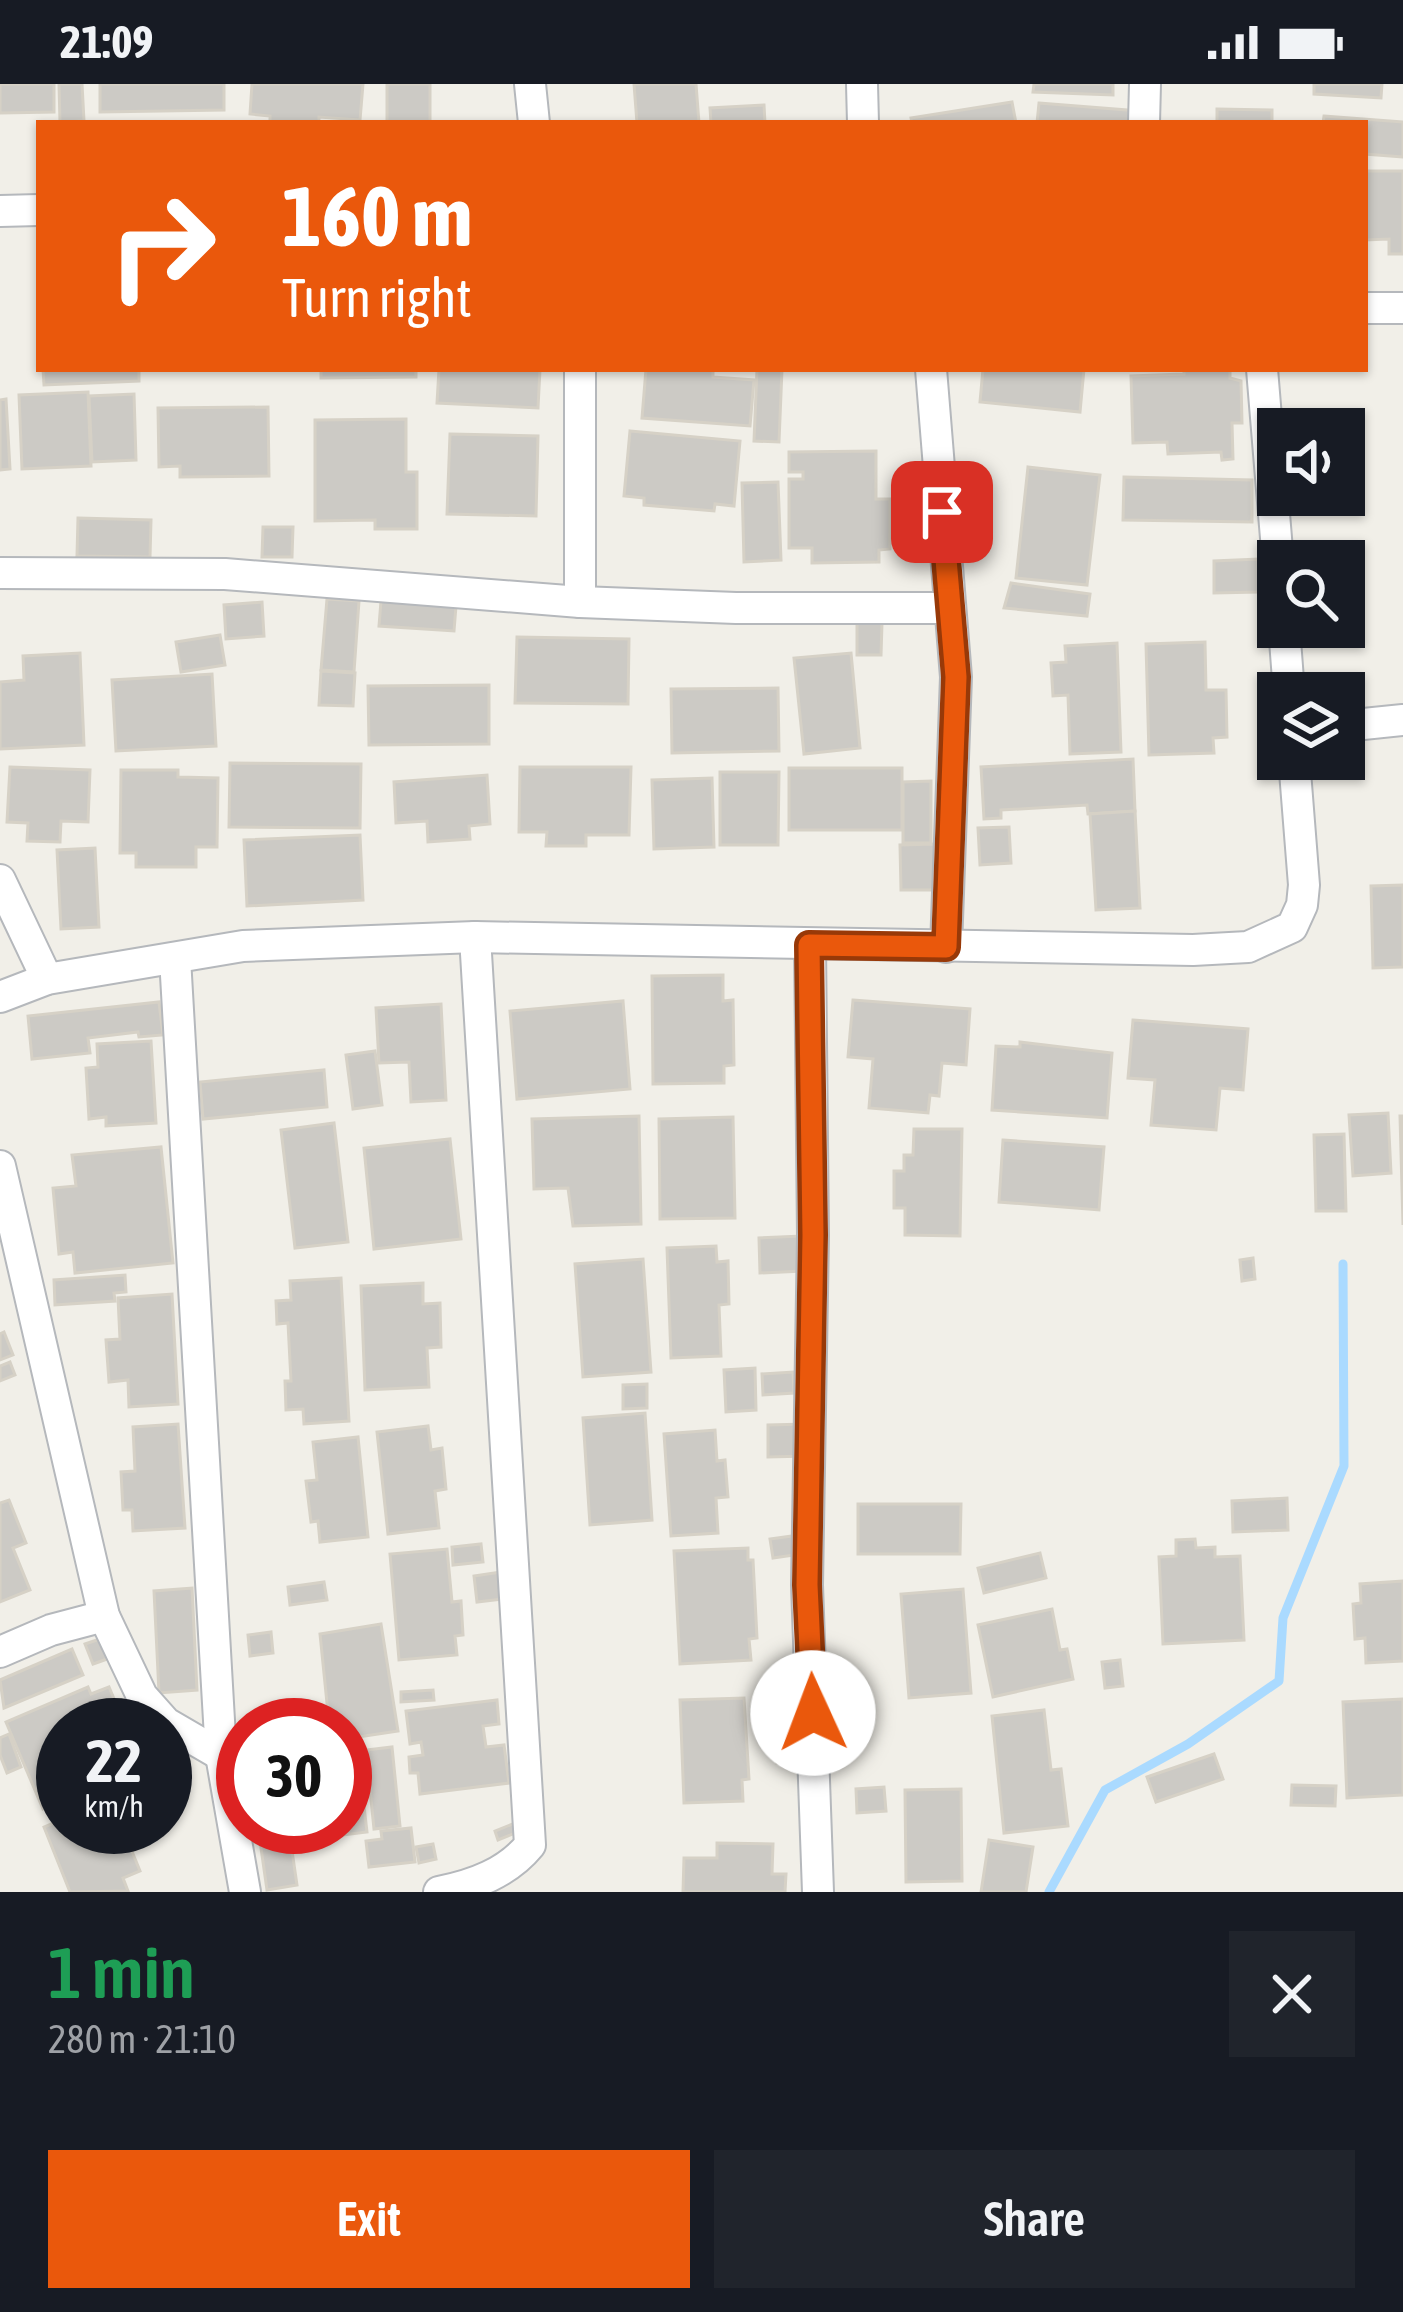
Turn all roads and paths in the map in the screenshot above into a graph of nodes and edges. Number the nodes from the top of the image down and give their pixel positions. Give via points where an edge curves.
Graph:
1 (530, 84) edge
2 (862, 84) edge
3 (1145, 84) edge
4 (534, 120) edge
5 (863, 120) edge
6 (1144, 120) edge
7 (36, 210) edge
8 (0, 211) edge
9 (1368, 308) edge
10 (1403, 308) edge
11 (580, 372) edge
12 (931, 372) edge
13 (1262, 372) edge
14 (1276, 540) edge
15 (0, 573) edge
16 (580, 602) junction
17 (950, 608) junction
18 (1403, 720) edge
19 (1365, 724) edge
20 (1296, 780) edge
21 (0, 880) edge
22 (475, 937) junction
23 (809, 945) junction
24 (946, 947) junction
25 (175, 958) junction
26 (46, 979) junction
27 (0, 997) edge
28 (0, 1166) edge
29 (104, 1616) junction
30 (0, 1652) edge
31 (218, 1698) edge
32 (216, 1753) edge
33 (238, 1854) edge
34 (471, 1889) edge
35 (245, 1892) edge
36 (440, 1892) edge
37 (818, 1892) edge

1 - 4 street
2 - 5 street
3 - 6 street
7 - 8 street
9 - 10 street
11 - 16 street
12 - 17 street
13 - 14 street
15 - 16 street via 225,574
16 - 17 street
17 - 24 street via 956,677
18 - 19 street
20 - 24 street via 1304,885 1292,927 1249,947
21 - 26 street
22 - 23 street
22 - 25 street via 243,946
22 - 34 street via 531,1822 530,1845 516,1862
23 - 24 street
23 - 37 street via 807,1585
25 - 26 street
25 - 31 street
26 - 27 street
28 - 29 street
29 - 30 street
29 - 32 street via 142,1696 166,1723
33 - 35 street
34 - 36 street

